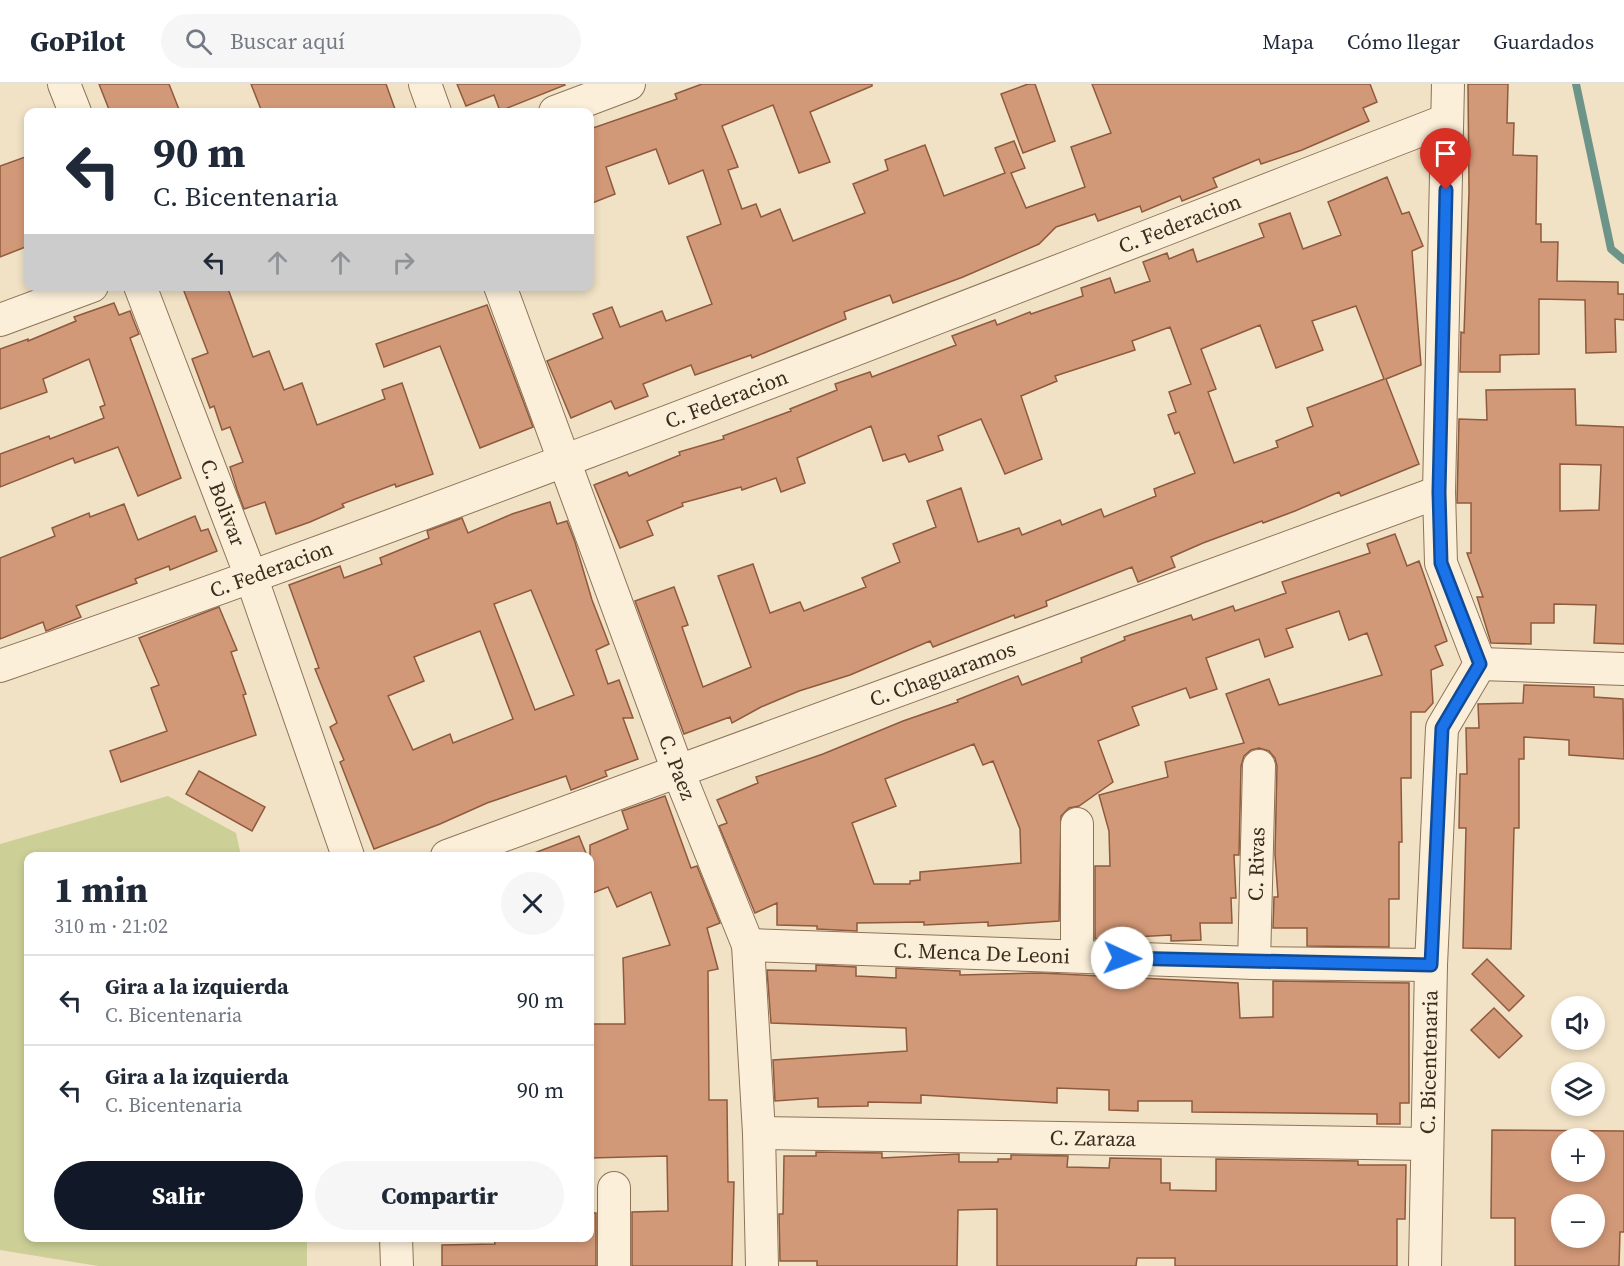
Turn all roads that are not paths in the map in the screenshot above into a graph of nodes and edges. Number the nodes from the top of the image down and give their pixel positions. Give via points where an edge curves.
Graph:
1 (64, 84) edge
2 (425, 84) edge
3 (629, 84) edge
4 (1448, 84) edge
5 (73, 108) edge
6 (434, 108) edge
7 (566, 108) edge
8 (1447, 120) junction
9 (78, 291) edge
10 (142, 291) edge
11 (502, 291) edge
12 (0, 320) edge
13 (564, 461) junction
14 (1439, 492) junction
15 (252, 579) junction
16 (1480, 664) junction
17 (0, 666) edge
18 (1624, 669) edge
19 (1259, 766) dead end
20 (678, 771) junction
21 (1077, 824) dead end
22 (347, 852) edge
23 (458, 852) edge
24 (748, 945) junction
25 (1077, 956) junction
26 (1254, 963) junction
27 (1431, 965) junction
28 (759, 1133) junction
29 (1427, 1144) junction
30 (614, 1188) dead end
31 (396, 1242) edge
32 (397, 1266) edge
33 (614, 1266) edge
34 (762, 1266) edge
35 (1425, 1266) edge

1 - 5 street
2 - 6 street
3 - 7 street
4 - 8 street
8 - 13 street, C. Federacion
8 - 14 street
9 - 12 street
10 - 15 street, C. Bolivar
11 - 13 street, C. Paez
13 - 15 street, C. Federacion
13 - 20 street, C. Paez
14 - 16 street via 1441,563
14 - 20 street, C. Chaguaramos
15 - 17 street, C. Federacion
15 - 22 street, C. Bolivar
16 - 18 street
16 - 27 street, C. Bicentenaria via 1442,728
19 - 26 street, C. Rivas
20 - 23 street, C. Chaguaramos
20 - 24 street, C. Paez
21 - 25 street
24 - 25 street, C. Menca De Leoni
24 - 28 street, C. Paez
25 - 26 street, C. Menca De Leoni
26 - 27 street, C. Menca De Leoni
27 - 29 street, C. Bicentenaria
28 - 29 street, C. Zaraza
28 - 34 street, C. Paez
29 - 35 street, C. Bicentenaria
30 - 33 street
31 - 32 street

